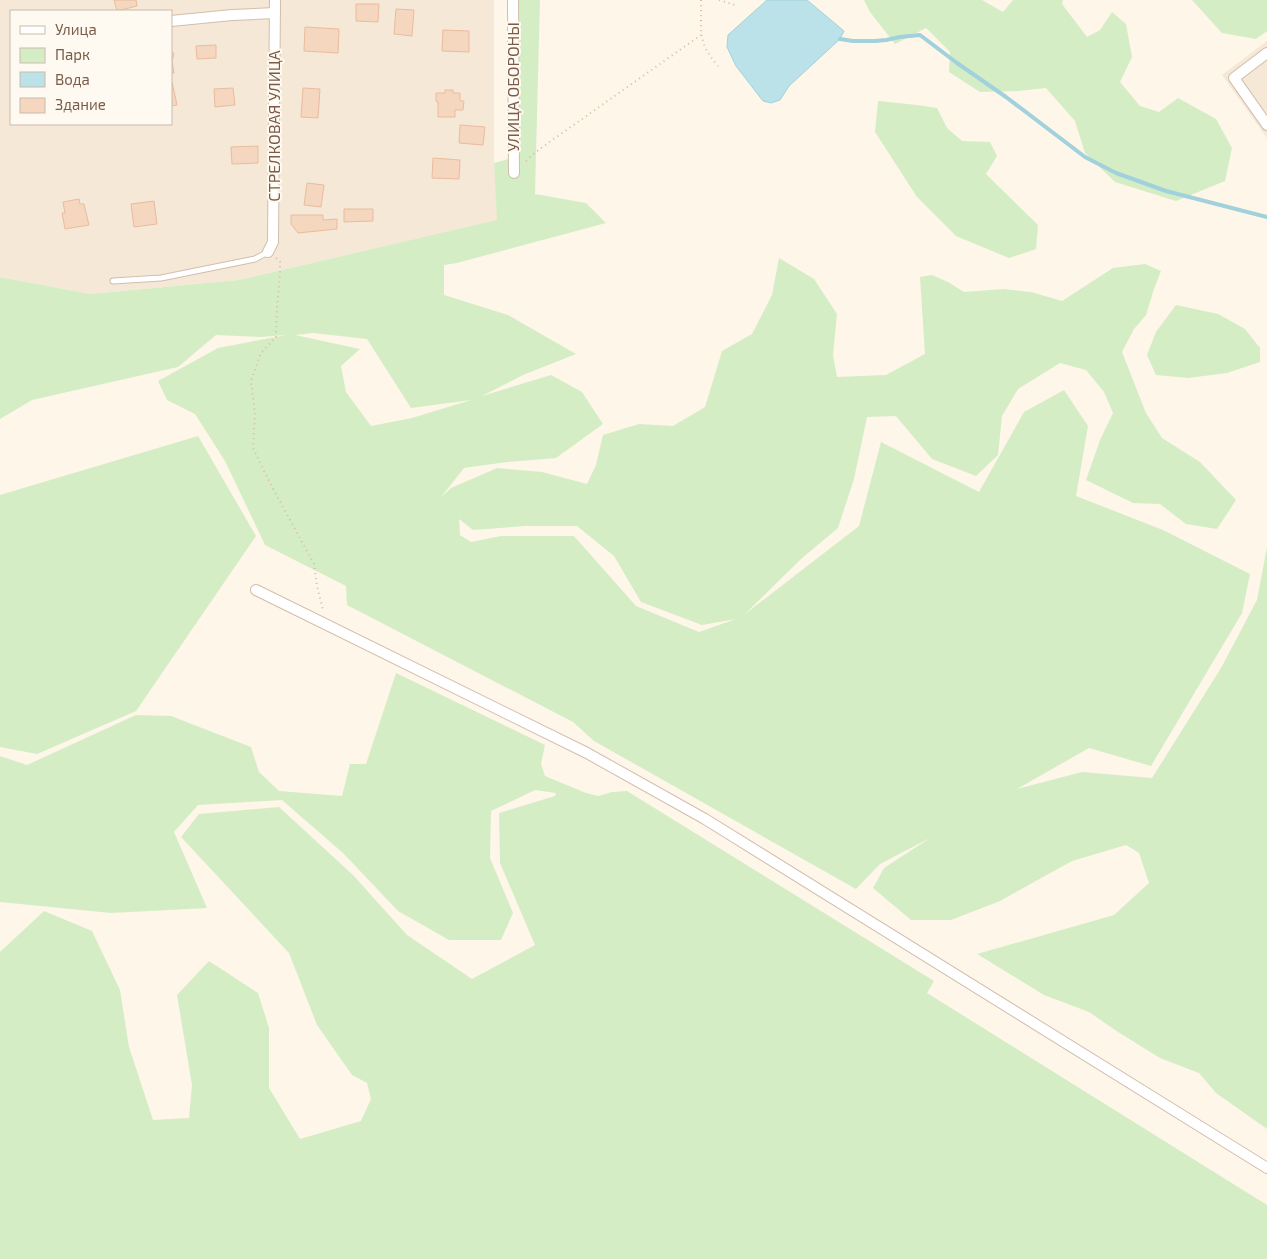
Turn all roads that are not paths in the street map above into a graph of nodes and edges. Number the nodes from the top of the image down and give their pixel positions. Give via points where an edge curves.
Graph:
1 (275, 0) edge
2 (513, 0) edge
3 (275, 13) junction
4 (172, 21) edge
5 (1267, 53) edge
6 (1267, 126) edge
7 (514, 174) road end
8 (268, 252) joint
9 (114, 281) dead end
10 (256, 590) dead end
11 (1267, 1168) edge

1 - 3 street, СТРЕЛКОВАЯ УЛИЦА
2 - 7 street, УЛИЦА ОБОРОНЫ
3 - 4 street
3 - 8 street, СТРЕЛКОВАЯ УЛИЦА via 273,242
5 - 6 street via 1234,78
8 - 9 lane via 255,259 161,278
10 - 11 street via 587,753 705,819

